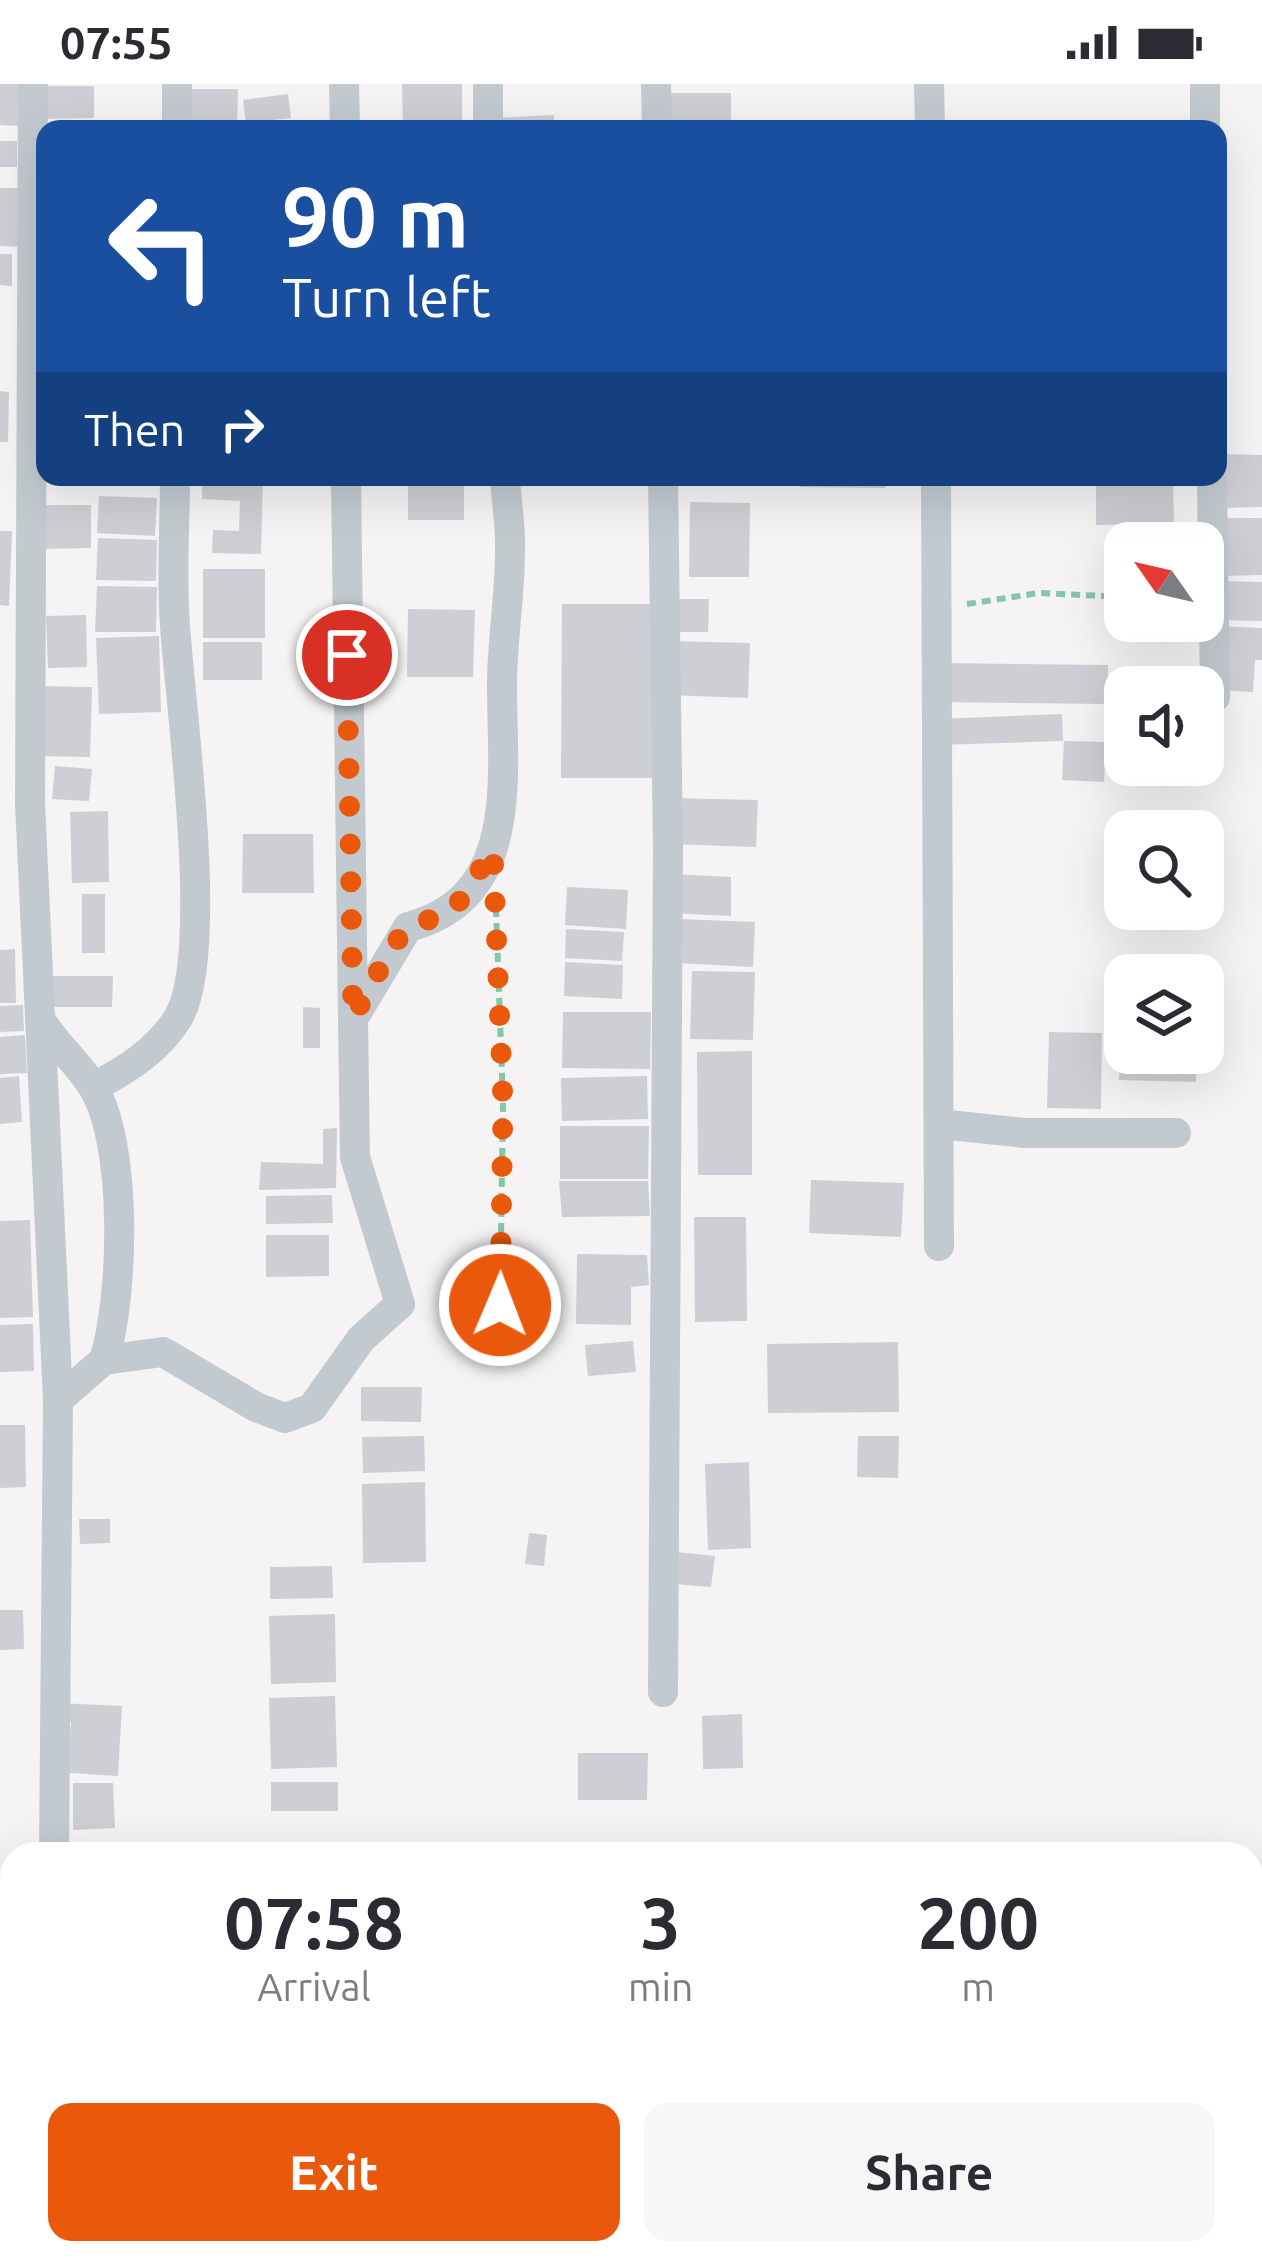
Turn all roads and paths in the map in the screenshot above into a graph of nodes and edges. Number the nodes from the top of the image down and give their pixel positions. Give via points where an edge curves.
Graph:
1 (33, 84) edge
2 (177, 84) edge
3 (344, 84) edge
4 (488, 84) edge
5 (656, 84) edge
6 (929, 84) edge
7 (1205, 84) edge
8 (177, 120) edge
9 (345, 120) edge
10 (488, 120) edge
11 (657, 120) edge
12 (930, 120) edge
13 (1205, 120) edge
14 (175, 486) edge
15 (346, 486) edge
16 (506, 486) edge
17 (663, 486) edge
18 (936, 486) edge
19 (1212, 486) edge
20 (1104, 596) edge
21 (934, 609) junction
22 (1215, 666) edge
23 (493, 850) junction
24 (353, 1018) junction
25 (42, 1022) junction
26 (93, 1087) junction
27 (939, 1124) junction
28 (1176, 1133) dead end
29 (939, 1246) dead end
30 (500, 1305) dead end
31 (104, 1360) junction
32 (58, 1400) junction
33 (663, 1692) dead end
34 (54, 1842) edge

1 - 25 street via 30,803
2 - 8 street
3 - 9 street
4 - 10 street
5 - 11 street
6 - 12 street
7 - 13 street
14 - 26 street via 174,617 196,901 188,986 178,1018 130,1069
15 - 24 street
16 - 23 street via 504,813
17 - 33 street
18 - 21 street
19 - 22 street
20 - 21 path via 1039,593
21 - 27 street
23 - 24 street via 453,911 408,927
23 - 30 path via 503,1103
24 - 31 street via 355,1157 400,1304 361,1339 312,1408 286,1418 163,1352
25 - 26 street
25 - 32 street
26 - 31 street via 111,1132 118,1225
27 - 28 street
27 - 29 street
31 - 32 street
32 - 34 street

